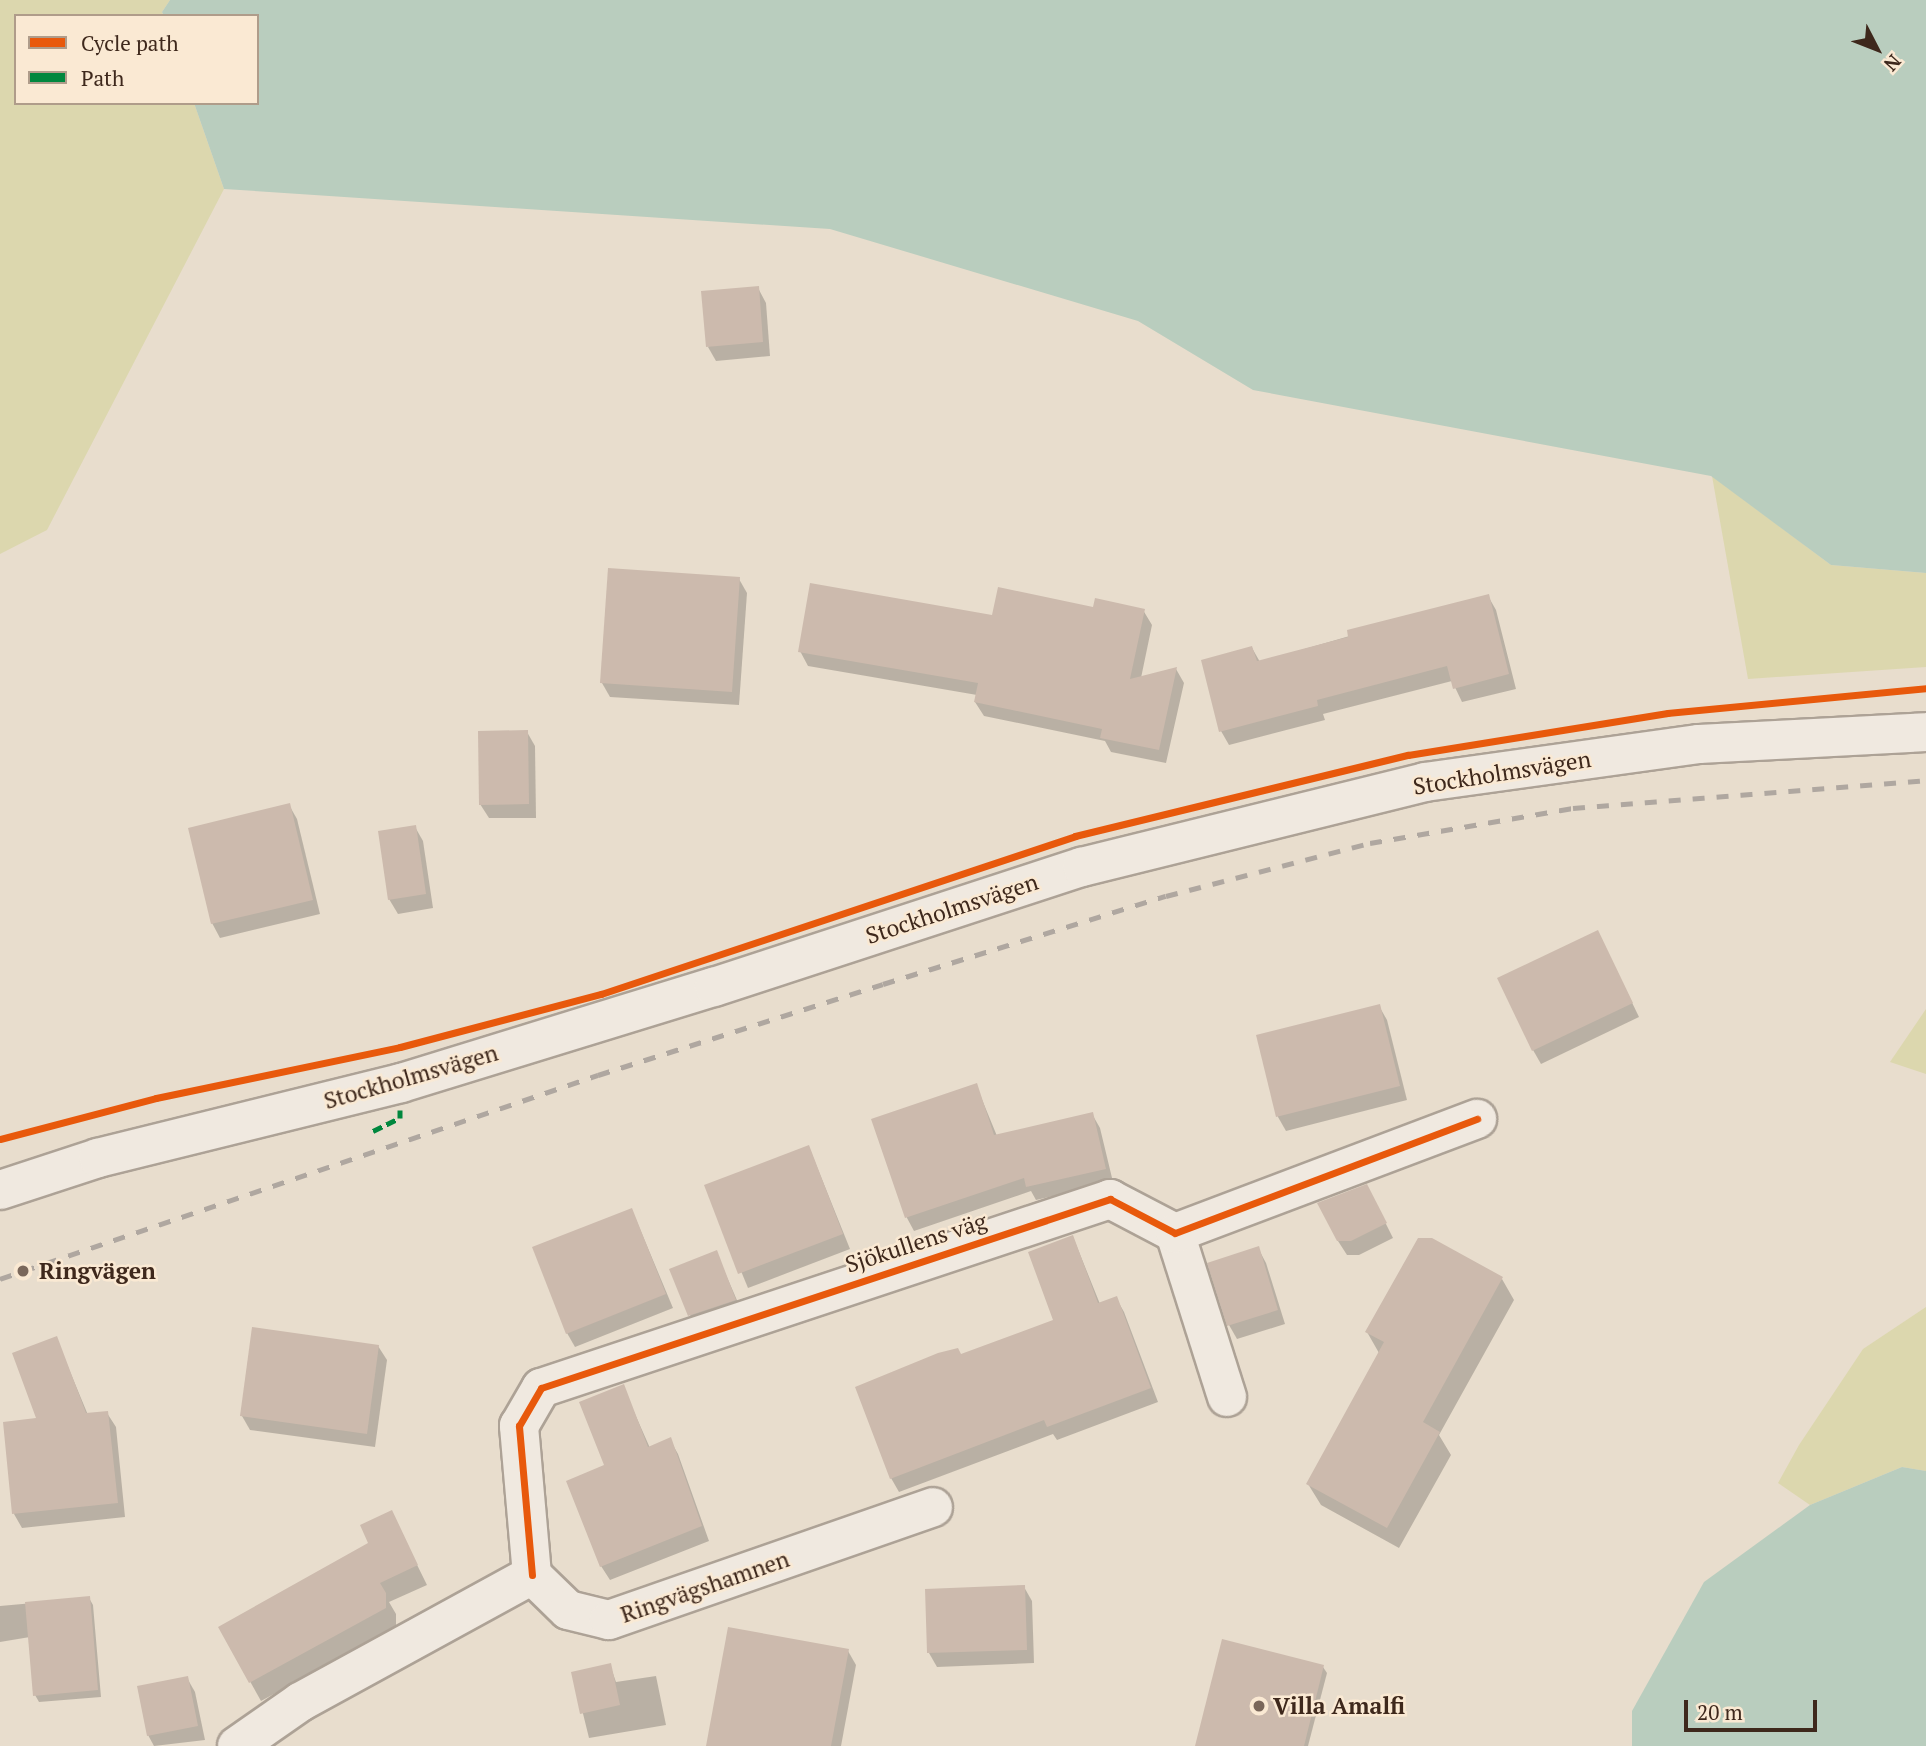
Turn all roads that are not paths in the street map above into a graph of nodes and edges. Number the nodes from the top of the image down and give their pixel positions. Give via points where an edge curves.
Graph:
1 (1926, 733) edge
2 (1477, 1119) dead end
3 (0, 1190) edge
4 (1175, 1233) junction
5 (1227, 1397) dead end
6 (933, 1507) dead end
7 (532, 1575) junction
8 (237, 1746) edge

1 - 3 street, Stockholmsvägen via 1699,744 1425,782 1082,867 401,1083 98,1158
2 - 4 street
4 - 5 street
4 - 7 street, Sjökullens väg via 1110,1199 541,1388 519,1426
6 - 7 street, Ringvägshamnen via 609,1620 568,1609
7 - 8 street via 300,1702

